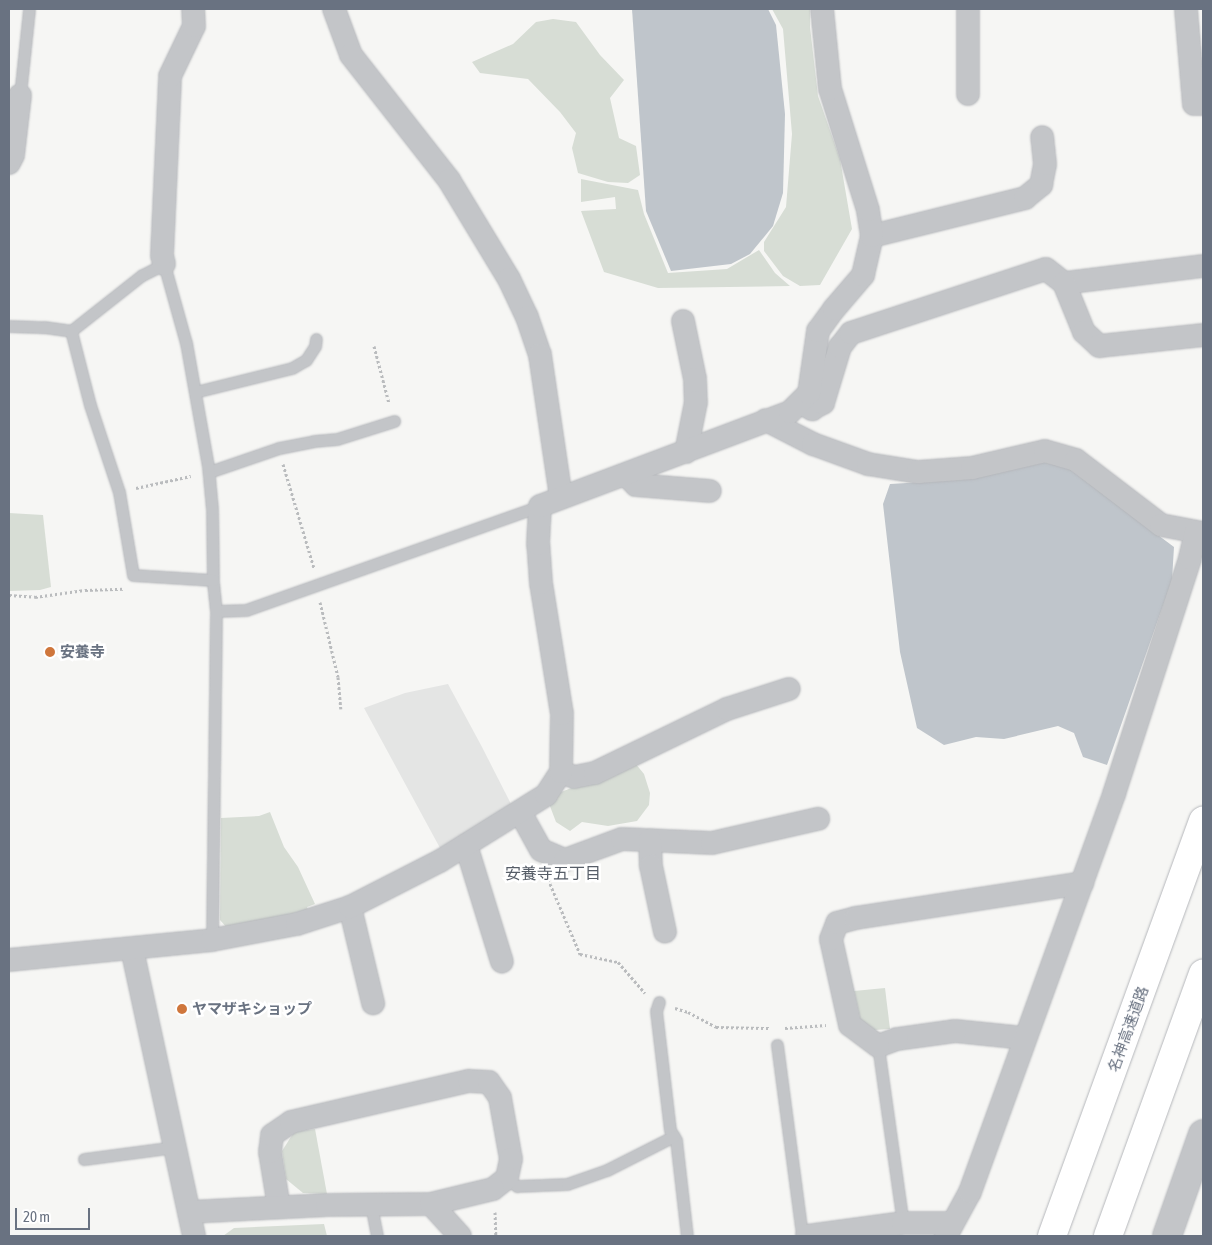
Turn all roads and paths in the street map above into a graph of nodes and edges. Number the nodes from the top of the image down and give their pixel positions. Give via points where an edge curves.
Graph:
1 (29, 9) edge
2 (193, 9) edge
3 (334, 9) edge
4 (822, 9) edge
5 (968, 9) edge
6 (1191, 11) edge
7 (968, 94) dead end
8 (1203, 104) edge
9 (15, 108) edge
10 (1042, 137) dead end
11 (9, 162) edge
12 (872, 236) junction
13 (164, 264) junction
14 (1203, 266) edge
15 (1064, 283) junction
16 (683, 321) dead end
17 (9, 326) edge
18 (71, 331) junction
19 (1203, 335) edge
20 (316, 338) dead end
21 (374, 346) dead end
22 (194, 392) junction
23 (801, 403) junction
24 (766, 420) junction
25 (394, 421) joint
26 (279, 448) junction
27 (686, 452) junction
28 (209, 472) junction
29 (626, 475) junction
30 (710, 491) dead end
31 (119, 492) junction
32 (561, 498) junction
33 (540, 506) junction
34 (1200, 533) edge
35 (133, 575) junction
36 (213, 580) junction
37 (318, 586) junction
38 (9, 596) edge
39 (216, 611) junction
40 (789, 689) dead end
41 (342, 709) dead end
42 (561, 772) junction
43 (520, 812) junction
44 (818, 819) dead end
45 (1203, 821) edge
46 (650, 840) junction
47 (466, 846) junction
48 (565, 860) junction
49 (1082, 883) junction
50 (350, 907) junction
51 (665, 932) dead end
52 (212, 940) junction
53 (132, 949) junction
54 (9, 960) edge
55 (502, 962) dead end
56 (1203, 974) edge
57 (658, 1002) junction
58 (373, 1003) dead end
59 (850, 1025) junction
60 (1024, 1038) junction
61 (777, 1045) dead end
62 (878, 1046) junction
63 (1203, 1134) edge
64 (674, 1136) junction
65 (175, 1147) junction
66 (84, 1159) dead end
67 (507, 1178) junction
68 (431, 1204) junction
69 (371, 1205) junction
70 (279, 1207) junction
71 (189, 1212) junction
72 (903, 1224) junction
73 (949, 1230) edge
74 (194, 1236) edge
75 (377, 1236) edge
76 (460, 1236) edge
77 (688, 1236) edge
78 (802, 1236) edge
79 (808, 1236) edge
80 (1052, 1236) edge
81 (1108, 1236) edge
82 (1167, 1236) edge

1 - 9 lane
2 - 13 street via 194,26 170,76
3 - 32 street via 351,55 449,180 509,279 527,317 540,355
4 - 12 street via 830,89 868,210
5 - 7 street
6 - 8 street via 1194,104
9 - 11 street via 13,155
10 - 12 street via 1044,164 1041,185 1025,198
12 - 23 street via 863,275 818,331 809,393
13 - 18 lane via 142,275
13 - 22 lane via 186,343
14 - 15 street
15 - 19 street via 1084,332 1099,346
15 - 23 street via 1046,269 851,333 840,347 823,403 812,409
16 - 27 street via 695,379 696,402
17 - 18 lane
18 - 31 lane via 90,405
20 - 22 lane via 306,360 292,368
21 - 25 path
22 - 28 lane
23 - 24 street via 790,412
24 - 27 street
24 - 34 street via 813,444 868,464 918,472 972,468 1045,451 1076,460 1162,525
25 - 26 lane via 337,439 314,440
26 - 28 lane
26 - 37 path
27 - 29 street
28 - 31 path
28 - 36 lane
29 - 30 street via 636,485
29 - 32 street
31 - 35 lane
32 - 33 street
33 - 37 lane
33 - 42 street via 541,583 562,714
34 - 49 street
35 - 36 lane
35 - 38 path via 129,589 85,590 35,597
36 - 39 lane
37 - 39 lane via 246,610
37 - 41 path
39 - 52 lane
40 - 42 street via 727,709 594,773 574,777
42 - 43 street via 546,795
43 - 47 street
43 - 48 street via 541,850
44 - 46 street via 712,843
45 - 80 highway, 名神高速道路
46 - 48 street via 622,839
46 - 51 street via 651,866
47 - 50 street
47 - 55 street
48 - 57 path via 547,875 580,954 618,962 638,988
49 - 59 street via 837,923 831,939
49 - 60 street
50 - 52 street via 297,924
50 - 58 street
52 - 53 street
53 - 54 street
53 - 65 street
56 - 81 highway
57 - 59 path via 688,1012 716,1027 798,1029
57 - 64 lane via 656,1010 670,1130
59 - 62 street
60 - 62 street via 955,1031 897,1039
60 - 73 street via 970,1192
61 - 78 lane
62 - 72 lane
63 - 82 street
64 - 67 lane via 607,1170 567,1184 517,1186
64 - 77 lane
65 - 66 lane
65 - 71 street
67 - 68 street via 493,1189
67 - 70 street via 511,1159 500,1098 489,1082 469,1081 291,1122 272,1135 270,1152
68 - 69 street
68 - 76 street
69 - 70 street
69 - 75 lane
70 - 71 street
71 - 74 street
72 - 73 street
72 - 79 street

